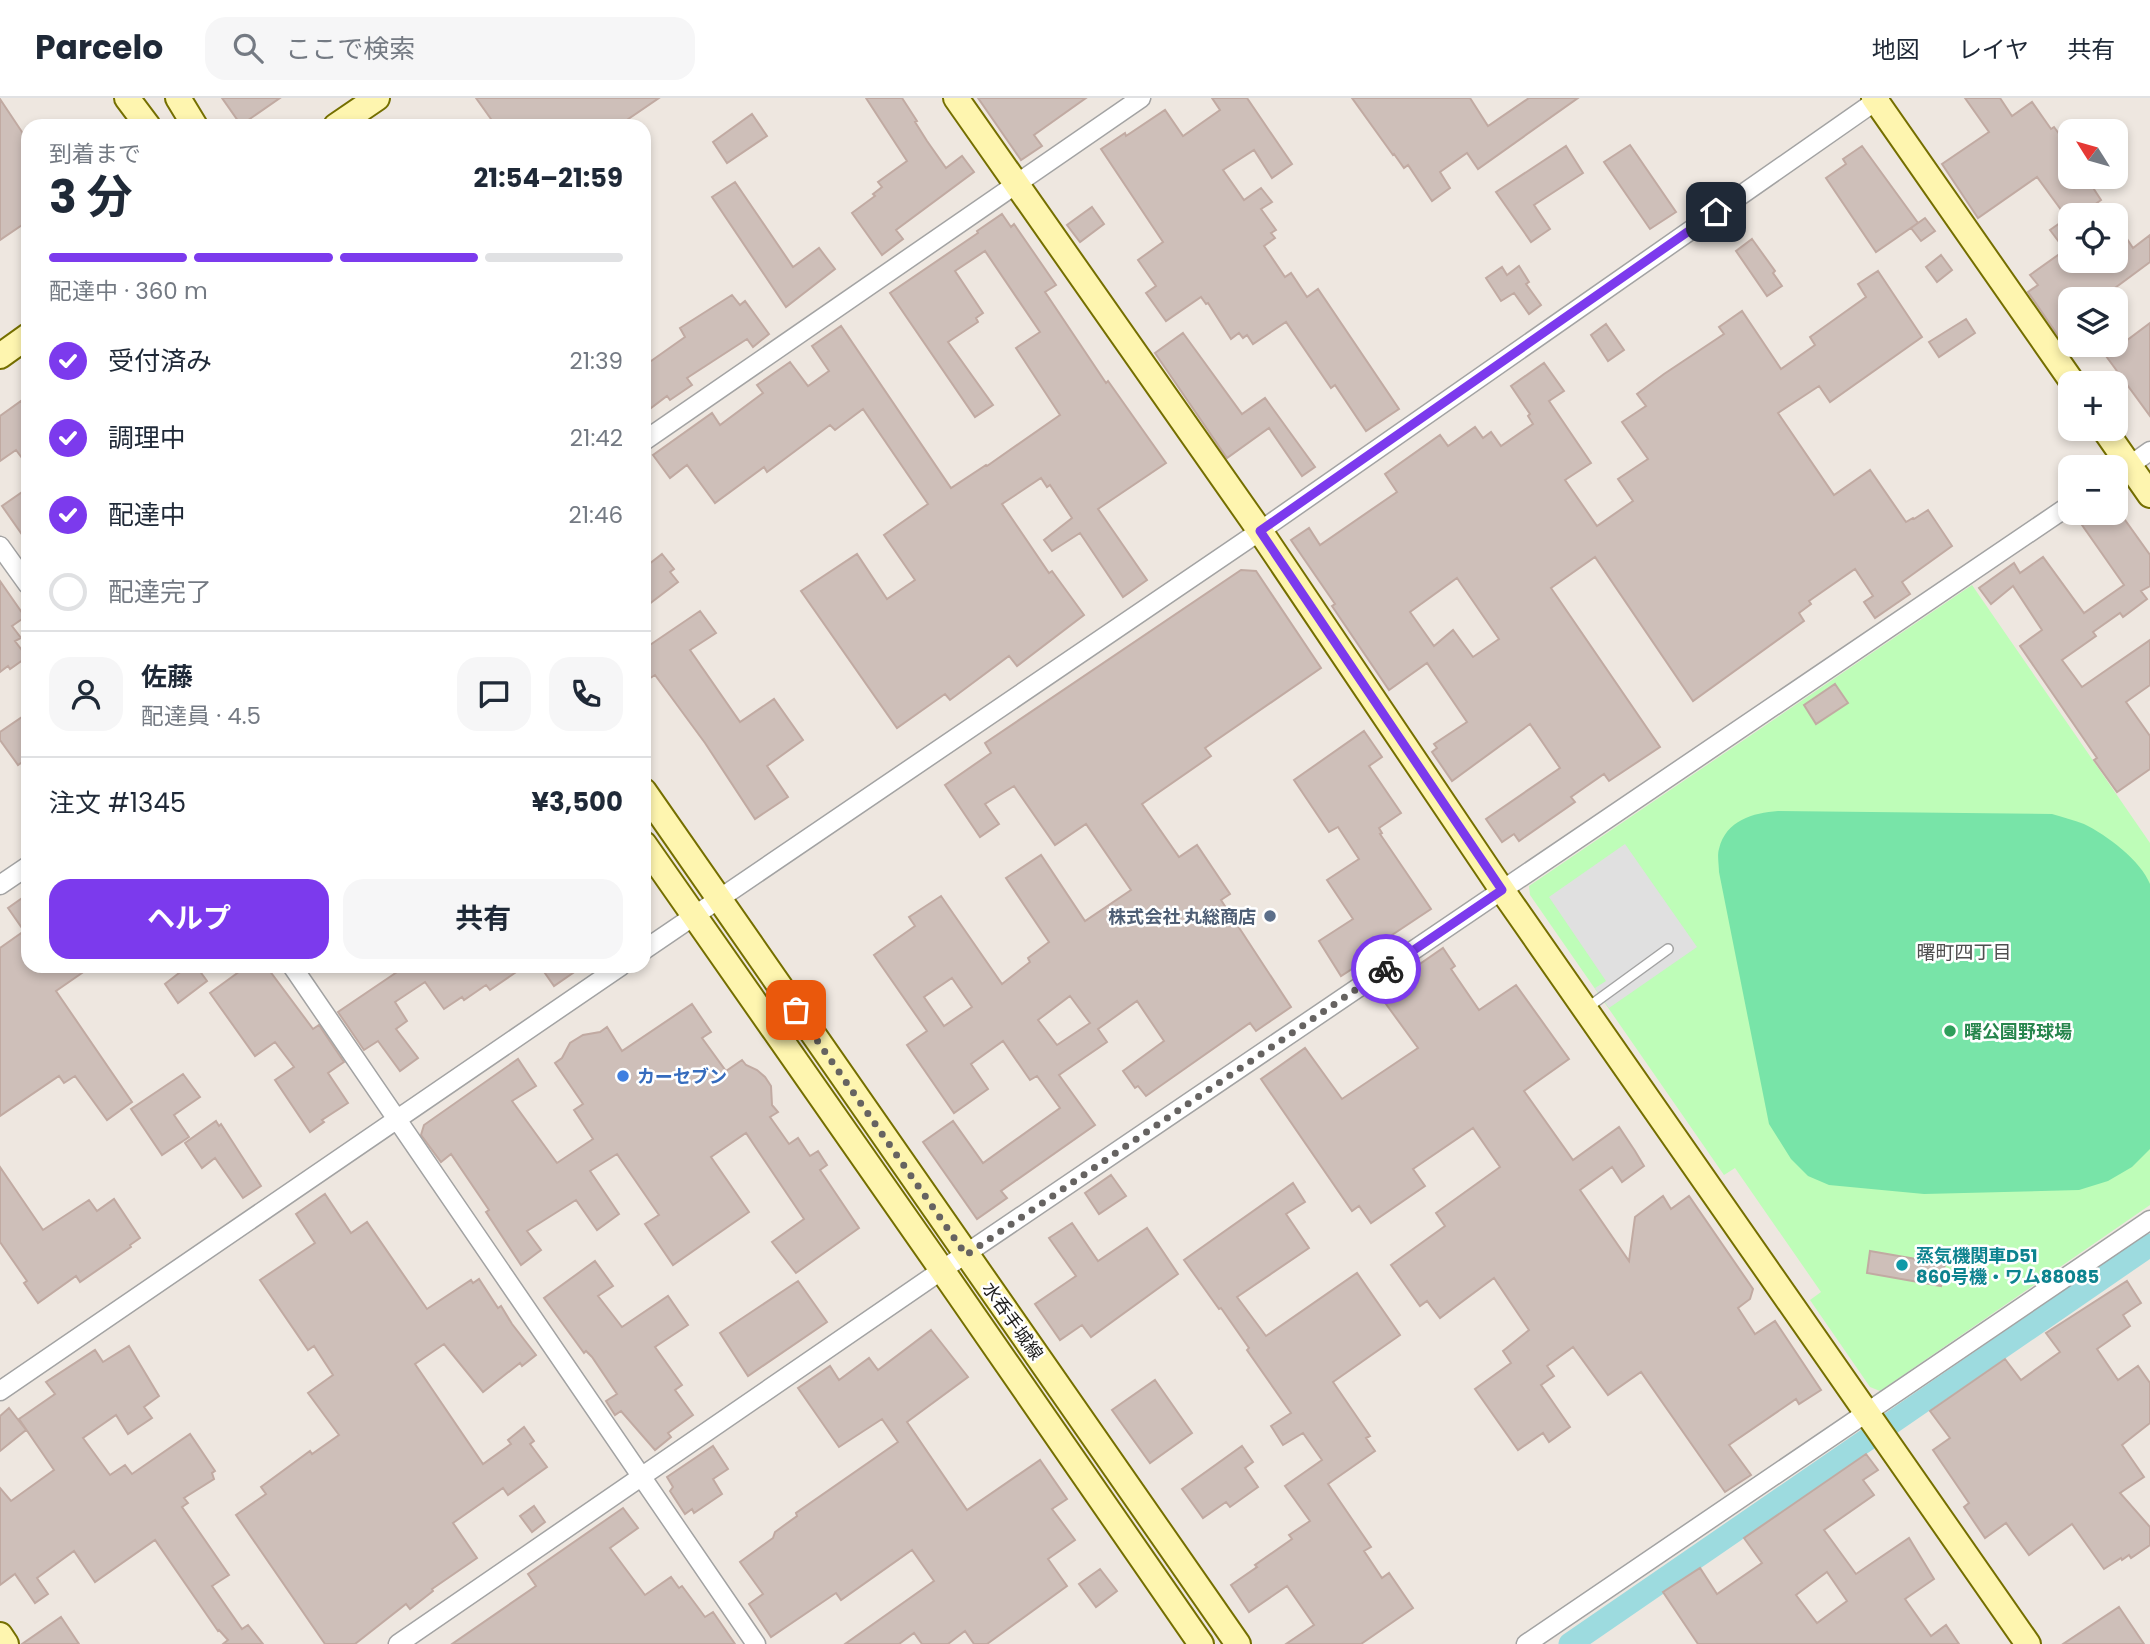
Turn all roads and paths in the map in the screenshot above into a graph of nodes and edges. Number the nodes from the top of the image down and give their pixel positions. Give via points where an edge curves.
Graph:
1 (127, 98) edge
2 (178, 98) edge
3 (377, 98) edge
4 (956, 98) edge
5 (1141, 98) edge
6 (1876, 99) edge
7 (143, 119) edge
8 (191, 119) edge
9 (346, 119) edge
10 (1015, 184) junction
11 (21, 341) edge
12 (0, 355) edge
13 (2065, 371) edge
14 (651, 436) edge
15 (2150, 451) edge
16 (2128, 466) edge
17 (2128, 475) edge
18 (2150, 495) edge
19 (2058, 513) edge
20 (1260, 531) junction
21 (0, 546) edge
22 (21, 575) edge
23 (651, 801) edge
24 (651, 854) edge
25 (21, 871) edge
26 (0, 885) edge
27 (1502, 890) junction
28 (718, 898) junction
29 (693, 916) junction
30 (651, 945) edge
31 (1668, 949) dead end
32 (297, 973) edge
33 (611, 973) edge
34 (1586, 1009) junction
35 (397, 1121) junction
36 (2150, 1220) edge
37 (966, 1255) junction
38 (942, 1270) junction
39 (0, 1391) edge
40 (1866, 1412) junction
41 (641, 1477) junction
42 (0, 1635) edge
43 (6, 1644) edge
44 (398, 1644) edge
45 (756, 1644) edge
46 (1200, 1644) edge
47 (1238, 1644) edge
48 (1526, 1644) edge
49 (2028, 1644) edge

1 - 7 street
2 - 8 street
3 - 9 street
4 - 10 street
5 - 10 street
6 - 13 street
6 - 20 street
10 - 14 street
10 - 20 street
11 - 12 street
15 - 16 street
17 - 18 street
19 - 27 street
20 - 27 street
20 - 28 street
21 - 22 street
23 - 28 street, 水呑手城線
24 - 29 street, 水呑手城線
25 - 26 street
27 - 34 street
27 - 37 street
28 - 29 street
28 - 37 street, 水呑手城線
29 - 30 street
29 - 38 street, 水呑手城線
31 - 34 lane
32 - 35 street
33 - 35 street
34 - 40 street
35 - 39 street
35 - 41 street
36 - 40 street
37 - 38 street
37 - 47 street, 水呑手城線
38 - 41 street
38 - 46 street, 水呑手城線
40 - 48 street
40 - 49 street
41 - 44 street
41 - 45 street
42 - 43 street

